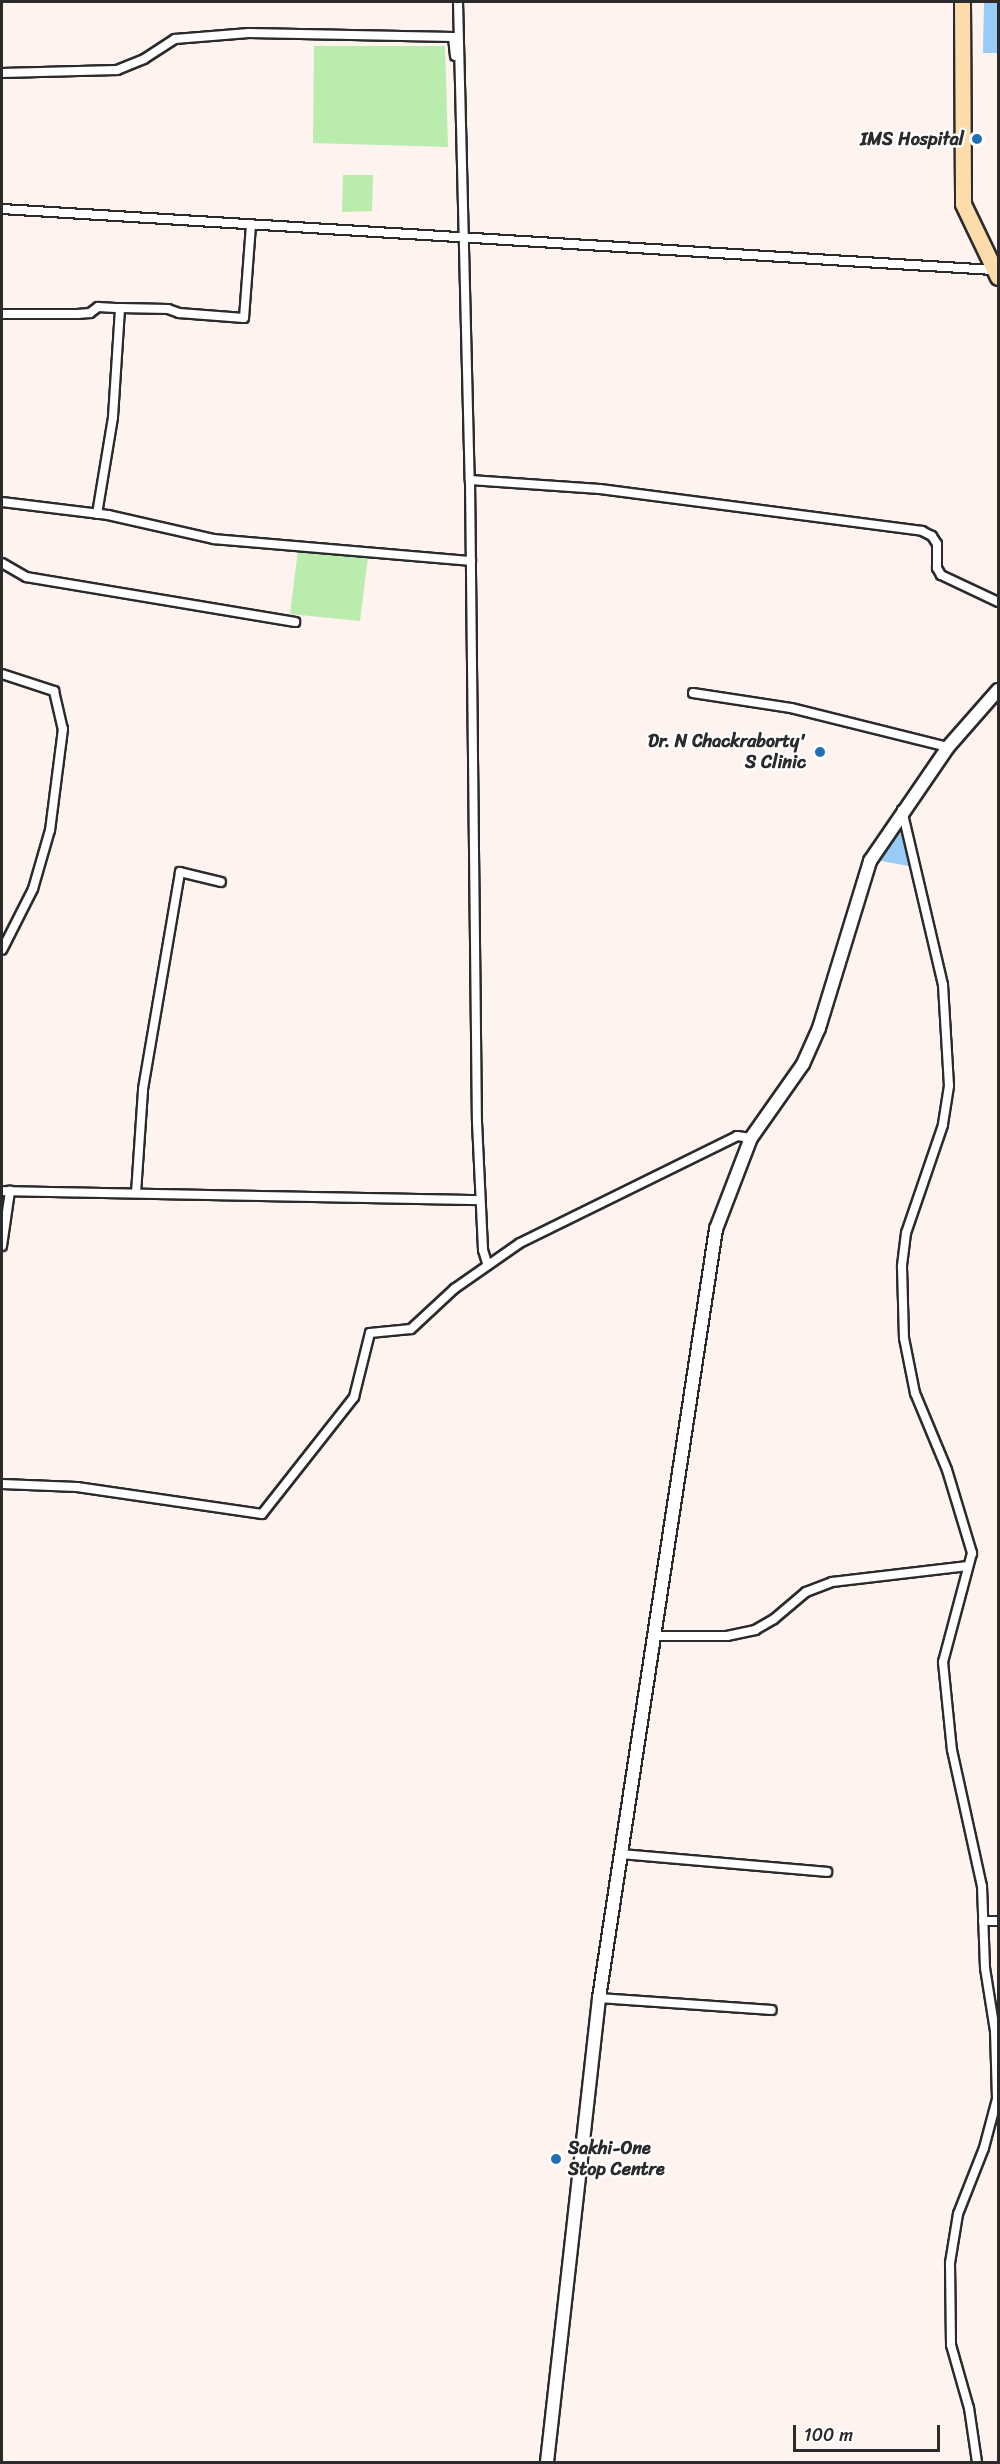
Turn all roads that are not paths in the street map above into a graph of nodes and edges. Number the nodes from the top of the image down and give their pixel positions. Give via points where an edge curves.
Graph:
1 (458, 2) edge
2 (962, 2) edge
3 (2, 73) edge
4 (2, 210) edge
5 (251, 225) junction
6 (466, 240) junction
7 (996, 274) edge
8 (120, 308) junction
9 (2, 314) edge
10 (470, 480) junction
11 (2, 502) edge
12 (97, 514) junction
13 (471, 561) junction
14 (2, 563) edge
15 (999, 603) edge
16 (295, 622) dead end
17 (2, 674) edge
18 (999, 690) edge
19 (693, 693) dead end
20 (948, 747) junction
21 (902, 810) junction
22 (221, 882) dead end
23 (2, 951) edge
24 (751, 1138) junction
25 (6, 1191) edge
26 (136, 1193) junction
27 (480, 1200) junction
28 (2, 1246) edge
29 (487, 1263) junction
30 (2, 1484) edge
31 (969, 1566) junction
32 (656, 1636) junction
33 (622, 1854) junction
34 (827, 1872) dead end
35 (983, 1921) junction
36 (999, 1922) edge
37 (599, 1998) junction
38 (772, 2010) dead end
39 (547, 2463) edge
40 (977, 2463) edge

1 - 6 street
2 - 7 highway via 963,204
3 - 6 street via 117,70 144,59 175,39 218,35 453,37 461,102
4 - 5 street
5 - 6 street
5 - 8 street via 244,318
6 - 7 street
6 - 10 street
8 - 9 street via 98,307 90,313 77,314
8 - 12 street via 113,417
10 - 13 street
10 - 15 street via 600,489 922,531 937,544 941,575
11 - 12 street
12 - 13 street via 214,539
13 - 27 street
14 - 16 street via 26,577
17 - 23 street via 54,692 63,729 50,830 33,889
18 - 20 main road
19 - 20 street via 791,708
20 - 21 main road
21 - 24 main road via 870,861 819,1028 803,1064
21 - 31 street via 943,985 949,1086 943,1125 906,1233 902,1267 903,1338 915,1393 947,1470 972,1553
22 - 26 street via 180,872 143,1089
24 - 29 street via 737,1136
24 - 32 main road via 716,1229
25 - 26 street
25 - 28 street
26 - 27 street
27 - 29 street
29 - 30 street via 411,1329 370,1332 354,1397 262,1514 77,1487
31 - 32 street via 832,1582 806,1592 755,1630 727,1636
31 - 35 street via 943,1662 951,1750 982,1886
32 - 33 main road
33 - 34 street
33 - 37 main road
35 - 36 street
35 - 40 street via 985,1968 995,2031 997,2099 984,2148 958,2214 950,2263 948,2318
37 - 38 street
37 - 39 main road

